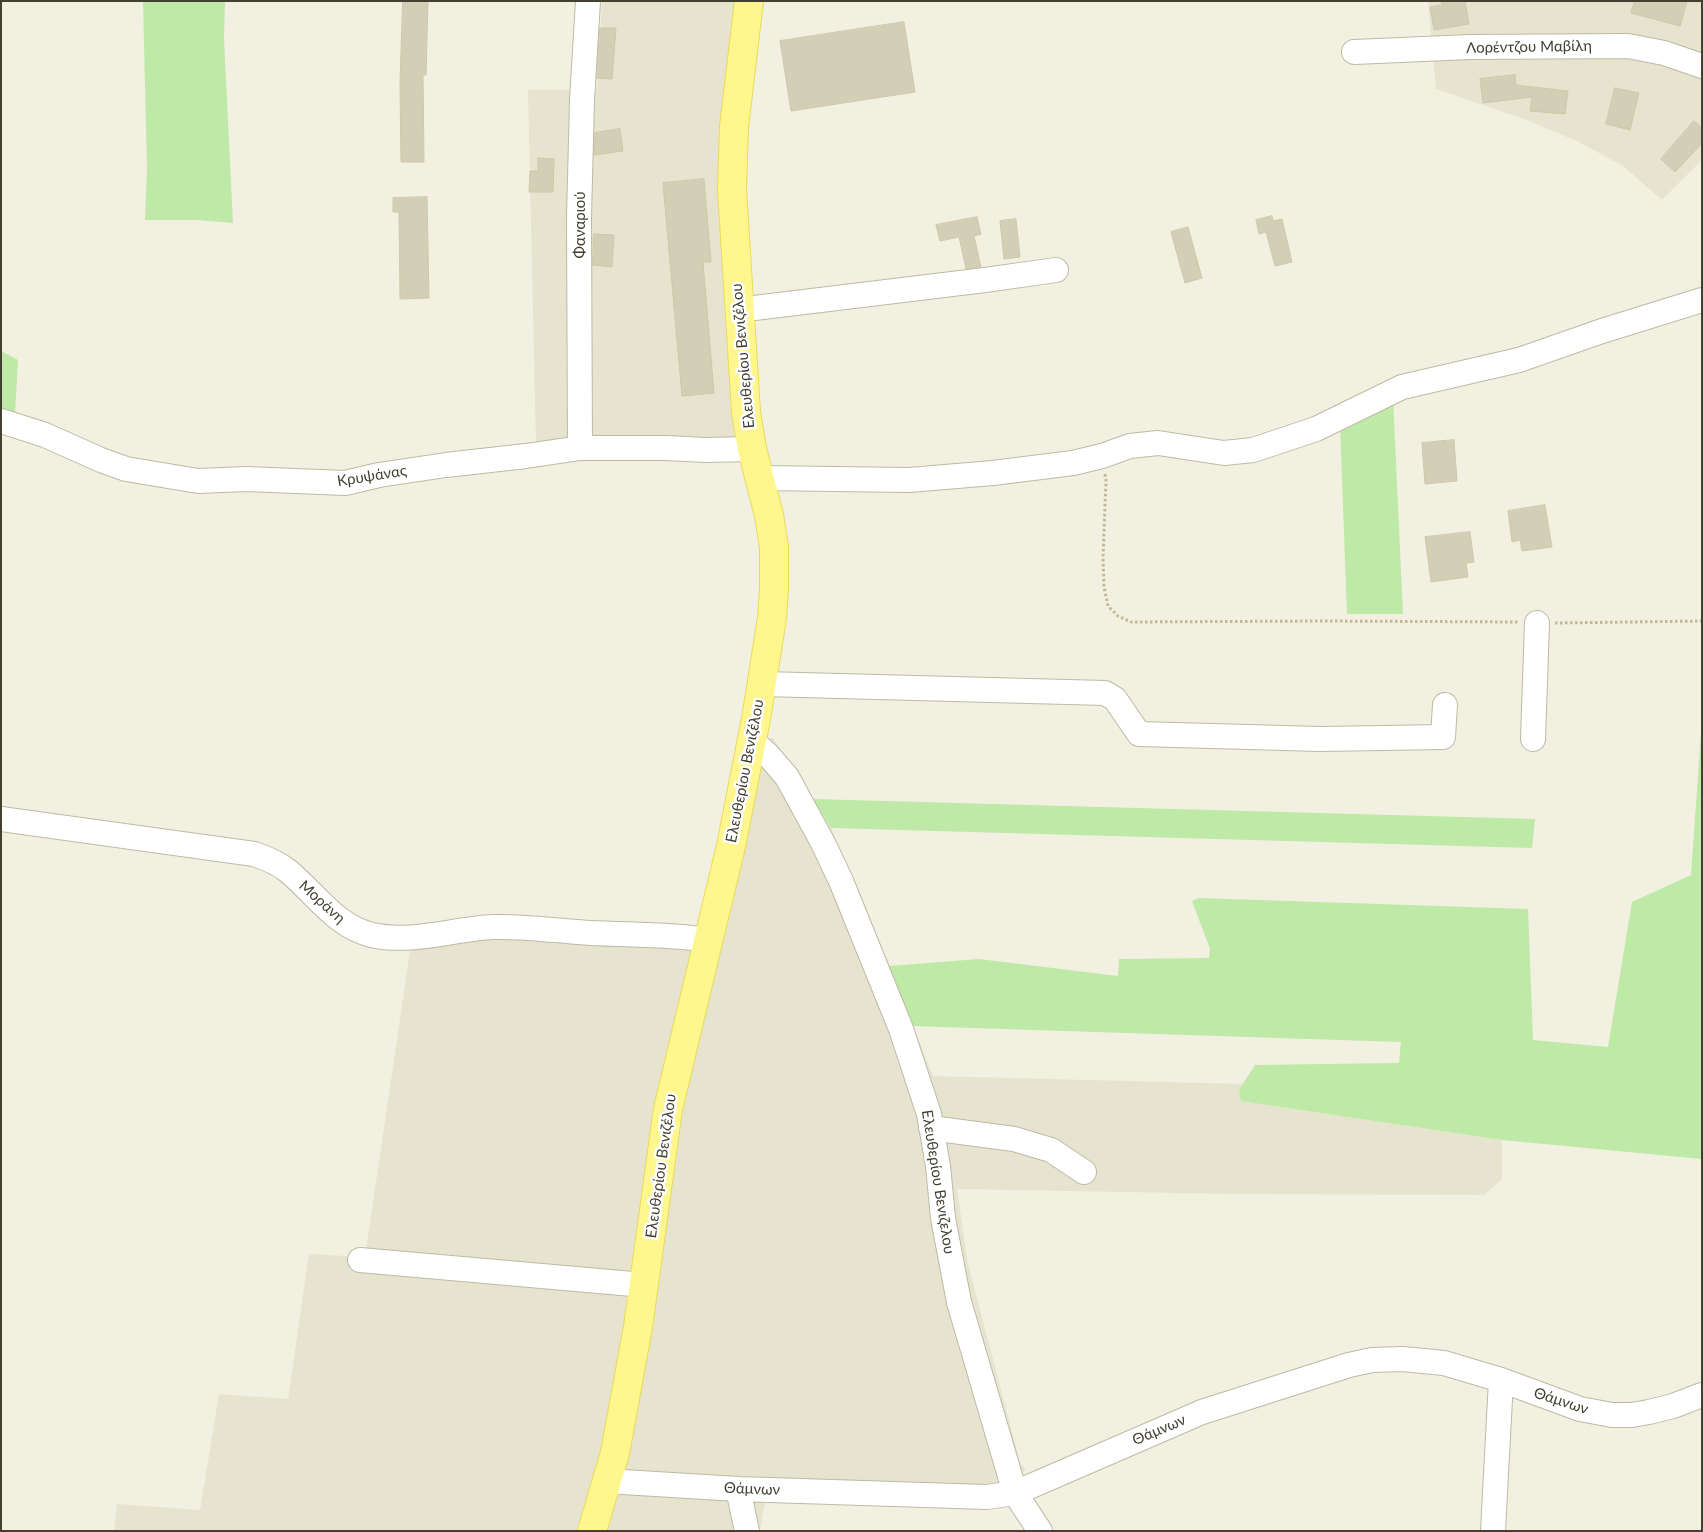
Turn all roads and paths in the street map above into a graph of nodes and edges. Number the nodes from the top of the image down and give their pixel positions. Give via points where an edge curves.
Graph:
1 (588, 1) edge
2 (749, 1) edge
3 (1354, 52) dead end
4 (1702, 66) edge
5 (1056, 270) dead end
6 (1702, 300) edge
7 (738, 310) junction
8 (1, 421) edge
9 (580, 448) junction
10 (752, 449) junction
11 (1102, 456) junction
12 (760, 478) junction
13 (1702, 621) edge
14 (1538, 623) junction
15 (763, 684) junction
16 (1445, 705) dead end
17 (1533, 739) dead end
18 (752, 741) junction
19 (1, 820) edge
20 (709, 940) junction
21 (932, 1128) junction
22 (1084, 1172) dead end
23 (360, 1260) dead end
24 (644, 1286) junction
25 (1501, 1380) junction
26 (1702, 1395) edge
27 (606, 1481) junction
28 (738, 1489) junction
29 (1015, 1493) junction
30 (592, 1531) edge
31 (747, 1531) edge
32 (1040, 1531) edge
33 (1494, 1531) edge

1 - 9 street, Φαναριού via 580,207
2 - 7 main road, Ελευθερίου Βενιζέλου via 732,170
3 - 4 street, Λορέντζου Μαβίλη via 1628,46 1664,53
5 - 7 street
6 - 11 street via 1519,360 1402,387 1316,429 1252,450 1224,453 1158,443 1130,446
7 - 10 main road, Ελευθερίου Βενιζέλου
8 - 9 street, Κρυψάνας via 126,469 198,481 246,479 345,483 446,465
9 - 10 street, Κρυψάνας
10 - 12 main road, Ελευθερίου Βενιζέλου
11 - 12 street via 1032,469 908,480
11 - 14 path via 1106,481 1104,587 1108,606 1118,616 1132,622
12 - 15 main road, Ελευθερίου Βενιζέλου via 770,515 774,565 772,618
13 - 14 path
14 - 17 street
15 - 16 street via 1105,693 1115,699 1139,734 1320,739 1443,737
15 - 18 main road, Ελευθερίου Βενιζέλου
18 - 20 main road, Ελευθερίου Βενιζέλου
18 - 21 street, Ελευθερίου Βενιζελου via 787,777 841,881 901,1029
19 - 20 street, Μοράνη via 254,854 288,871 339,920 372,935 422,936 493,927 672,934
20 - 24 main road, Ελευθερίου Βενιζέλου via 668,1109
21 - 22 street via 1014,1139 1051,1150
21 - 29 street, Ελευθερίου Βενιζελου via 943,1218 959,1302
23 - 24 street
24 - 27 main road, Ελευθερίου Βενιζέλου via 616,1445
25 - 26 street, Θάμνων via 1580,1409 1612,1415 1649,1412
25 - 29 street, Θάμνων via 1432,1362 1383,1359 1349,1365 1193,1416
25 - 33 street
27 - 28 street, Θάμνων
27 - 30 main road, Ελευθερίου Βενιζέλου
28 - 29 street, Θάμνων via 987,1497
28 - 31 street
29 - 32 street, Ελευθερίου Βενιζελου

